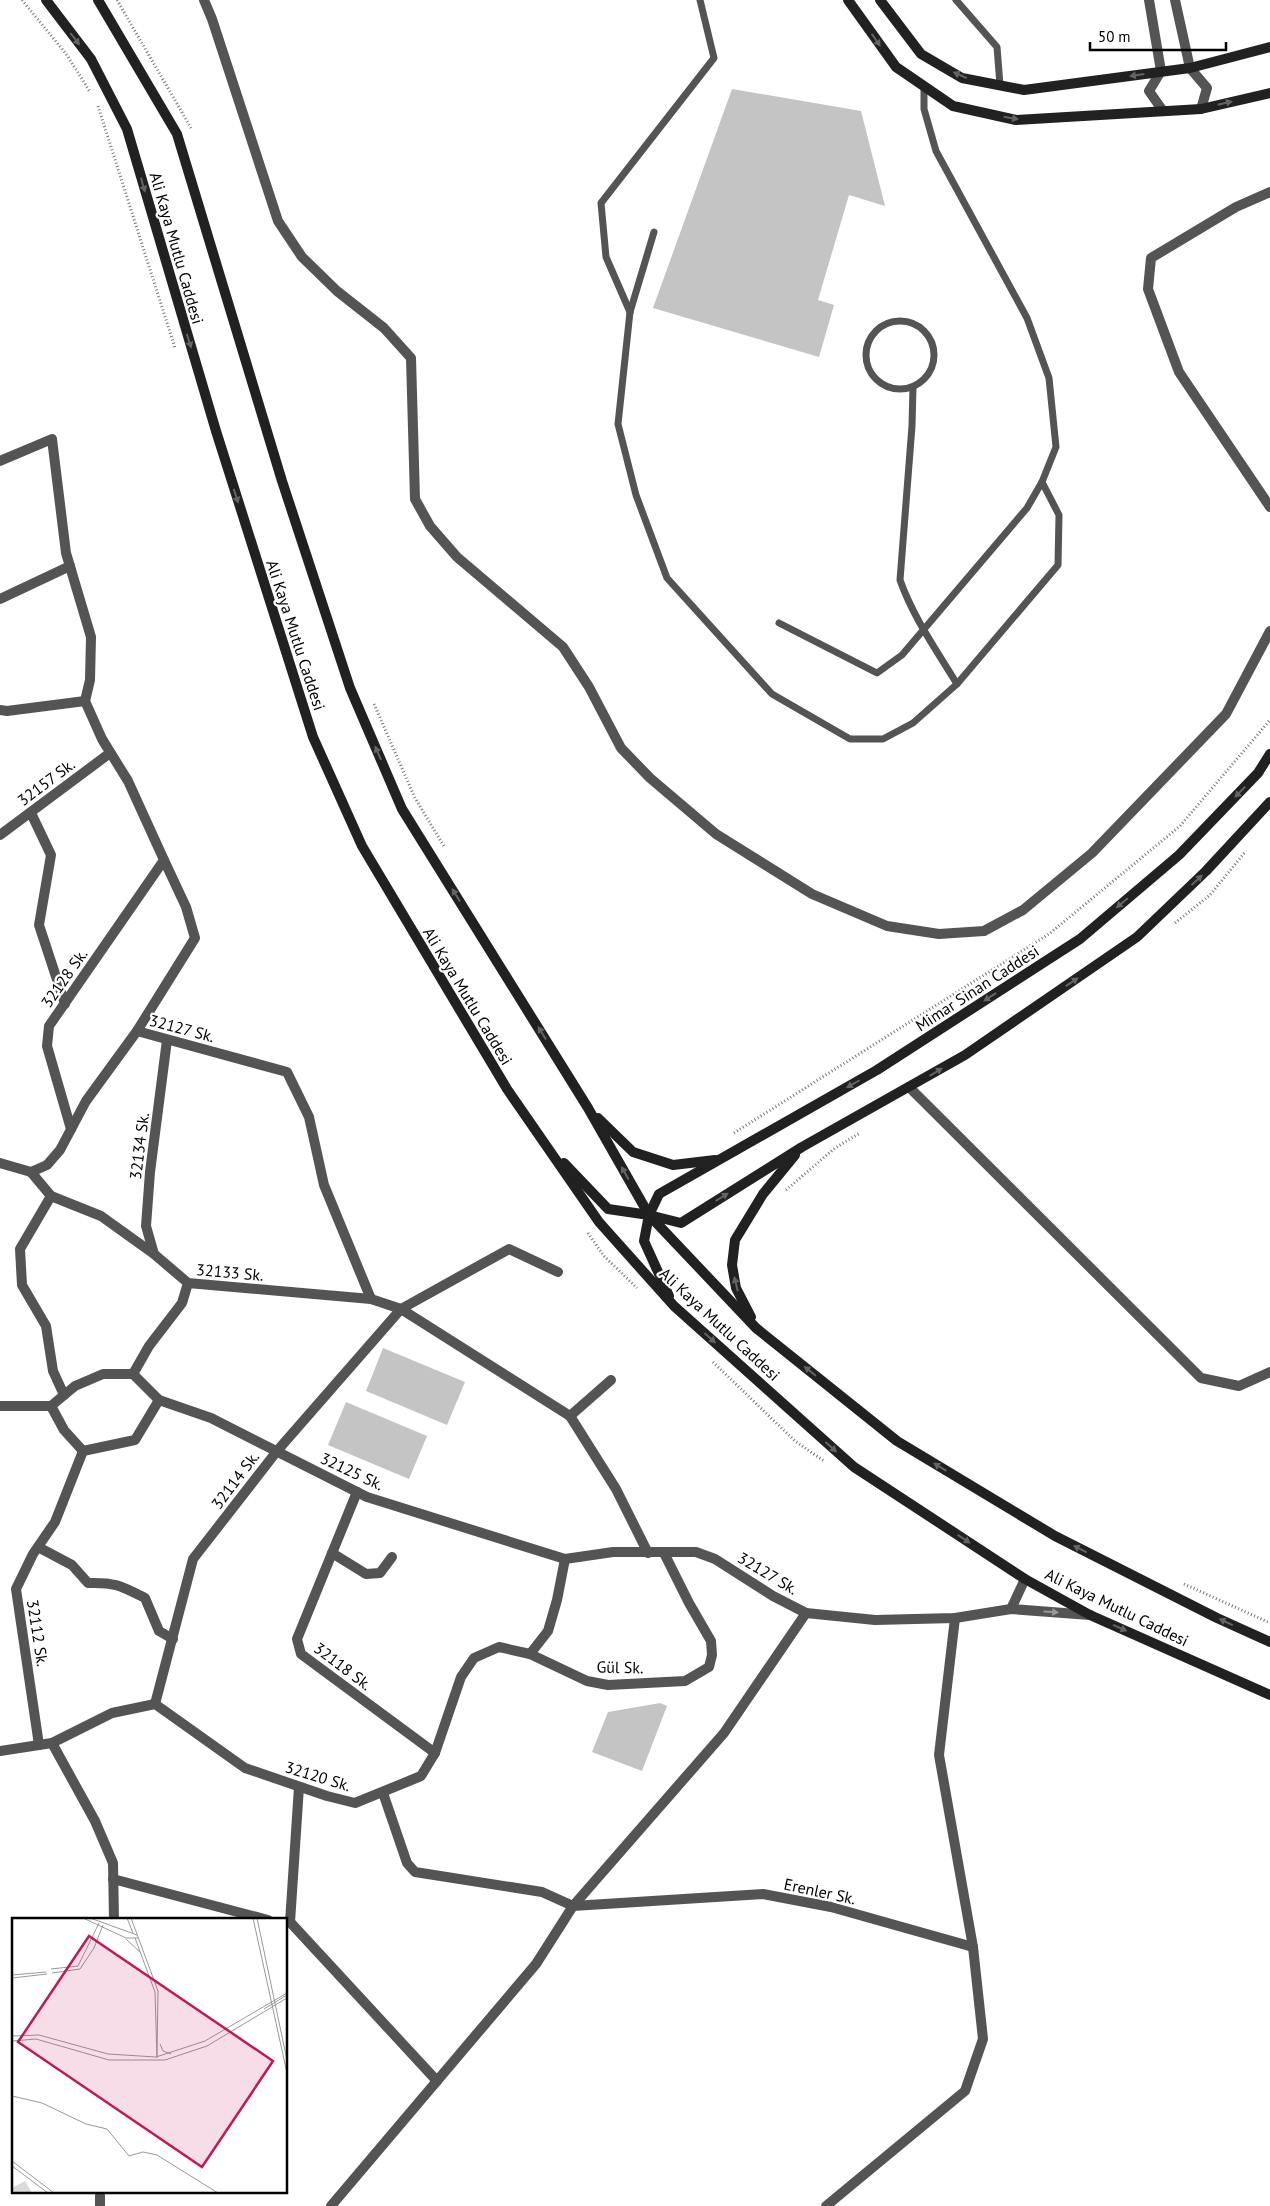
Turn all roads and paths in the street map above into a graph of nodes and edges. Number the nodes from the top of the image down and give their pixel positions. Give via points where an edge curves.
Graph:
1 (22, 0) edge
2 (46, 0) edge
3 (98, 0) edge
4 (117, 0) edge
5 (204, 0) edge
6 (700, 0) edge
7 (848, 0) edge
8 (880, 0) edge
9 (956, 0) edge
10 (1149, 0) edge
11 (1175, 0) edge
12 (1270, 47) edge
13 (1190, 68) junction
14 (1162, 72) junction
15 (1000, 85) junction
16 (924, 86) junction
17 (1270, 93) edge
18 (92, 94) dead end
19 (97, 102) dead end
20 (1201, 108) junction
21 (1163, 111) junction
22 (193, 134) dead end
23 (1270, 192) edge
24 (654, 232) dead end
25 (630, 312) junction
26 (178, 356) dead end
27 (913, 387) junction
28 (0, 461) edge
29 (1042, 482) junction
30 (1270, 508) edge
31 (70, 566) junction
32 (0, 599) edge
33 (779, 623) dead end
34 (924, 629) junction
35 (1270, 631) edge
36 (957, 684) junction
37 (370, 695) dead end
38 (85, 701) junction
39 (0, 710) edge
40 (1270, 720) edge
41 (110, 753) junction
42 (1270, 754) edge
43 (1270, 802) edge
44 (31, 812) junction
45 (0, 835) edge
46 (1252, 844) dead end
47 (445, 849) dead end
48 (164, 860) junction
49 (1172, 925) dead end
50 (65, 1004) junction
51 (137, 1031) junction
52 (167, 1040) junction
53 (909, 1088) junction
54 (588, 1108) junction
55 (868, 1127) dead end
56 (71, 1130) junction
57 (728, 1137) dead end
58 (541, 1139) junction
59 (802, 1147) junction
60 (720, 1159) junction
61 (0, 1163) edge
62 (31, 1172) junction
63 (51, 1196) junction
64 (779, 1196) dead end
65 (649, 1215) junction
66 (587, 1232) dead end
67 (154, 1254) junction
68 (558, 1272) dead end
69 (188, 1283) junction
70 (639, 1290) dead end
71 (371, 1299) junction
72 (674, 1306) junction
73 (402, 1309) junction
74 (756, 1328) junction
75 (710, 1359) dead end
76 (1270, 1372) edge
77 (133, 1374) junction
78 (611, 1380) dead end
79 (64, 1395) junction
80 (160, 1400) junction
81 (0, 1406) edge
82 (51, 1406) junction
83 (570, 1416) junction
84 (276, 1450) junction
85 (83, 1451) junction
86 (827, 1463) dead end
87 (357, 1492) junction
88 (38, 1547) junction
89 (648, 1552) junction
90 (332, 1553) junction
91 (664, 1553) junction
92 (392, 1557) dead end
93 (565, 1559) junction
94 (1025, 1579) junction
95 (1176, 1580) dead end
96 (1011, 1609) junction
97 (806, 1613) junction
98 (1090, 1615) junction
99 (955, 1618) junction
100 (1270, 1622) edge
101 (173, 1639) junction
102 (1270, 1642) edge
103 (530, 1654) junction
104 (1270, 1695) edge
105 (155, 1704) junction
106 (52, 1743) junction
107 (39, 1745) junction
108 (0, 1751) edge
109 (435, 1753) junction
110 (299, 1787) junction
111 (383, 1793) junction
112 (113, 1878) junction
113 (573, 1906) junction
114 (114, 1918) edge
115 (261, 1918) edge
116 (288, 1922) edge
117 (973, 1946) junction
118 (437, 2081) junction
119 (331, 2206) edge
120 (826, 2206) edge

1 - 18 path via 67,55
2 -> 58 main road, Ali Kaya Mutlu Caddesi via 91,59 127,129 216,431 313,737 362,846 507,1089
54 -> 3 main road, Ali Kaya Mutlu Caddesi via 402,808 350,688 282,480 177,134
4 - 22 path
5 - 35 street via 278,221 302,257 336,291 384,328 412,358 415,499 430,526 457,557 562,647 590,687 621,748 650,778 716,834 812,894 887,926 939,934 984,931 1023,910 1092,853 1226,714
6 - 25 lane via 714,58 601,203 606,257
7 -> 16 main road via 896,67
15 -> 8 main road via 962,78 921,54
9 - 15 lane via 997,47
10 - 14 street
11 - 13 street
12 - 13 main road
13 - 14 main road
13 - 20 street via 1207,88
14 -> 15 main road via 1024,90
14 - 21 street via 1148,91
16 -> 21 main road via 953,106 1016,120
16 - 29 lane via 924,109 936,151 1027,318 1049,378 1056,447
20 -> 17 main road
19 - 26 path
20 - 21 main road
23 - 30 street via 1236,207 1151,258 1148,290 1179,372
24 - 25 lane
25 - 36 lane via 618,424 636,495 667,578 772,694 850,739 883,739 913,723
27 - 27 lane via 923,381 934,363 931,340 916,325 905,322 884,325 869,342 866,354 872,375 891,388
27 - 34 lane via 900,580
28 - 31 street via 52,438
29 - 34 lane via 1027,508
29 - 36 lane via 1059,514 1058,565
31 - 32 street
31 - 38 street via 91,637 90,680
33 - 34 lane via 878,673 902,655
34 - 36 lane
37 - 47 path via 415,798
38 - 39 street
38 - 41 street, 32127 Sk.
40 - 57 path via 1180,826 1049,934
41 - 44 street, 32157 Sk.
41 - 48 street, 32127 Sk. via 128,782
42 -> 60 main road, Mimar Sinan Caddesi via 1258,773 1179,855 1080,939 878,1070
53 -> 43 main road via 965,1055 1137,937 1206,871
44 - 45 street, 32157 Sk.
44 - 50 street via 51,855 39,925
46 - 49 path via 1210,895
48 - 50 street, 32128 Sk.
48 - 51 street, 32127 Sk. via 186,907 195,938
50 - 56 street, 32128 Sk. via 49,1026 47,1046
51 - 52 street, 32127 Sk.
51 - 56 street via 86,1101
52 - 67 street, 32134 Sk. via 146,1226
52 - 71 street, 32127 Sk. via 286,1072 309,1117 324,1185
53 - 59 main road
53 - 76 street via 1201,1378 1238,1386
54 - 60 main road via 633,1152 673,1166
65 -> 54 main road, Ali Kaya Mutlu Caddesi
55 - 64 path via 835,1148
56 - 62 street via 60,1150 47,1164
58 - 65 main road via 608,1209
58 - 72 main road, Ali Kaya Mutlu Caddesi via 599,1222
65 -> 59 main road via 681,1223
74 -> 59 main road via 736,1288 732,1265 736,1240 763,1194
60 - 65 main road, Mimar Sinan Caddesi via 659,1194
61 - 62 street
62 - 63 street, 32133 Sk.
63 - 67 street, 32133 Sk. via 101,1216
63 - 79 street via 20,1249 22,1285 46,1326 53,1371
65 - 72 main road via 644,1241
65 - 74 main road, Ali Kaya Mutlu Caddesi
66 - 70 path via 604,1256
67 - 69 street, 32133 Sk.
68 - 73 street, 32114 Sk. via 509,1249
69 - 71 street, 32133 Sk.
69 - 77 street via 182,1303 149,1346
71 - 73 street, 32133 Sk.
72 -> 94 main road, Ali Kaya Mutlu Caddesi via 854,1467
73 - 83 street
73 - 84 street, 32114 Sk.
102 -> 74 main road, Ali Kaya Mutlu Caddesi via 1055,1536 897,1441
75 - 86 path via 795,1441
77 - 79 street via 102,1374 75,1386
77 - 80 street, 32125 Sk.
78 - 83 street
79 - 82 street
80 - 84 street, 32125 Sk. via 211,1418
80 - 85 street via 136,1440
81 - 82 street
82 - 85 street via 64,1430
83 - 89 street via 616,1489
84 - 87 street, 32125 Sk.
84 - 101 street, 32114 Sk. via 193,1559
85 - 88 street, 32112 Sk. via 55,1522
87 - 90 street, 32118 Sk.
87 - 93 street, 32125 Sk.
88 - 101 street via 72,1565 88,1583 110,1582 145,1598 159,1632
88 - 107 street, 32112 Sk. via 16,1589
89 - 91 street, 32127 Sk.
89 - 93 street, 32125 Sk. via 613,1552
90 - 92 street via 366,1574 380,1573
90 - 109 street, 32118 Sk. via 298,1639 301,1654
91 - 97 street, 32127 Sk. via 696,1552 715,1559
91 - 103 street, Gül Sk. via 710,1641 712,1655 708,1667 685,1681 608,1685 587,1681
93 - 103 street via 548,1631
94 - 96 street
94 - 98 main road, Ali Kaya Mutlu Caddesi
95 - 100 path
96 -> 98 street, 32127 Sk.
96 - 99 street, 32127 Sk.
97 - 99 street, 32127 Sk. via 875,1620
97 - 113 street via 724,1733
98 -> 104 main road, Ali Kaya Mutlu Caddesi
99 - 117 street via 939,1755
101 - 105 street, 32114 Sk.
103 - 109 street, 32120 Sk. via 499,1647 474,1658 461,1677
105 - 106 street via 112,1713
105 - 110 street, 32120 Sk. via 245,1768
106 - 107 street
106 - 112 street via 95,1821 113,1863
107 - 108 street
109 - 111 street, 32120 Sk. via 421,1776
110 - 111 street, 32120 Sk. via 356,1803
110 - 116 street
111 - 113 street, Erenler Sk. via 408,1863 415,1872 542,1892
112 - 114 street
112 - 115 street
113 - 117 street, Erenler Sk. via 763,1894 831,1907
113 - 118 street via 536,1964
116 - 118 street
117 - 120 street via 983,2039 965,2091
118 - 119 street

